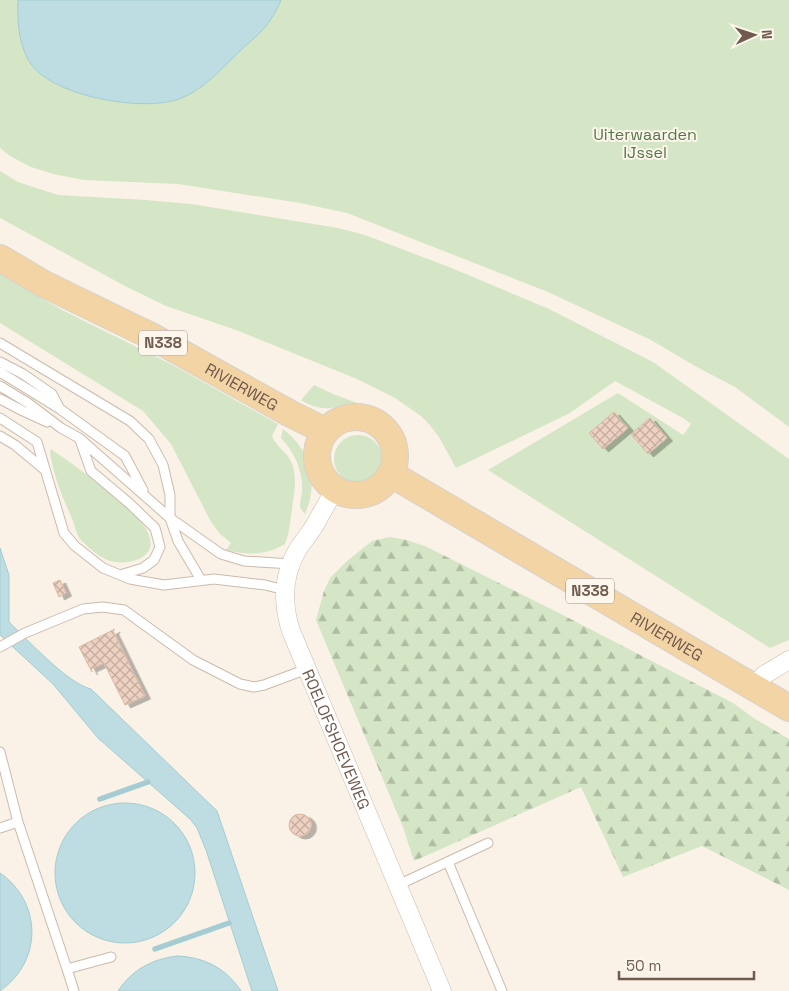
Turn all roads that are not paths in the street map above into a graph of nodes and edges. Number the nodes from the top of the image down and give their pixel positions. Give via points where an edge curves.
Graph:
1 (0, 258) edge
2 (0, 343) edge
3 (0, 362) edge
4 (0, 372) edge
5 (0, 386) edge
6 (0, 399) edge
7 (60, 409) junction
8 (0, 418) edge
9 (61, 428) junction
10 (325, 431) junction
11 (0, 436) edge
12 (79, 438) junction
13 (45, 470) junction
14 (390, 474) junction
15 (334, 490) junction
16 (145, 495) junction
17 (170, 518) junction
18 (292, 564) junction
19 (120, 575) junction
20 (201, 580) junction
21 (285, 590) junction
22 (3, 646) edge
23 (789, 660) edge
24 (307, 669) junction
25 (753, 686) junction
26 (789, 708) edge
27 (0, 752) edge
28 (18, 822) junction
29 (0, 828) edge
30 (488, 843) dead end
31 (448, 862) junction
32 (398, 885) junction
33 (111, 957) dead end
34 (67, 969) junction
35 (74, 991) edge
36 (442, 991) edge
37 (502, 991) edge

1 - 10 main road, RIVIERWEG / N338
2 - 17 lane via 130,421 149,440 162,466 170,495
3 - 7 lane via 52,394
4 - 7 lane
5 - 9 lane
6 - 9 lane
7 - 16 lane via 125,456
8 - 13 lane via 36,442
9 - 12 lane
10 - 14 main road via 341,419 354,416 364,417 386,429 395,452
10 - 15 main road via 318,444 317,457 322,475
11 - 13 lane
12 - 16 lane
12 - 19 lane via 91,471 155,528 160,547 154,560 143,568
13 - 19 lane via 64,533 103,568
14 - 15 main road via 381,486 368,493 353,495
14 - 25 main road, RIVIERWEG / N338
15 - 18 street, ROELOFSHOEVEWEG
16 - 17 lane
17 - 18 lane via 221,554 244,561
17 - 20 lane via 178,541
18 - 21 street, ROELOFSHOEVEWEG
19 - 20 lane via 164,585
20 - 21 lane via 265,584
21 - 24 street, ROELOFSHOEVEWEG via 285,611
22 - 24 lane via 25,633 83,609 103,606 124,610 192,660 240,684 264,685
23 - 25 street
24 - 32 street, ROELOFSHOEVEWEG
25 - 26 main road, RIVIERWEG / N338
27 - 28 lane
28 - 29 lane
28 - 34 lane
30 - 31 lane
31 - 32 lane
31 - 37 lane
32 - 36 street, ROELOFSHOEVEWEG
33 - 34 lane
34 - 35 lane

